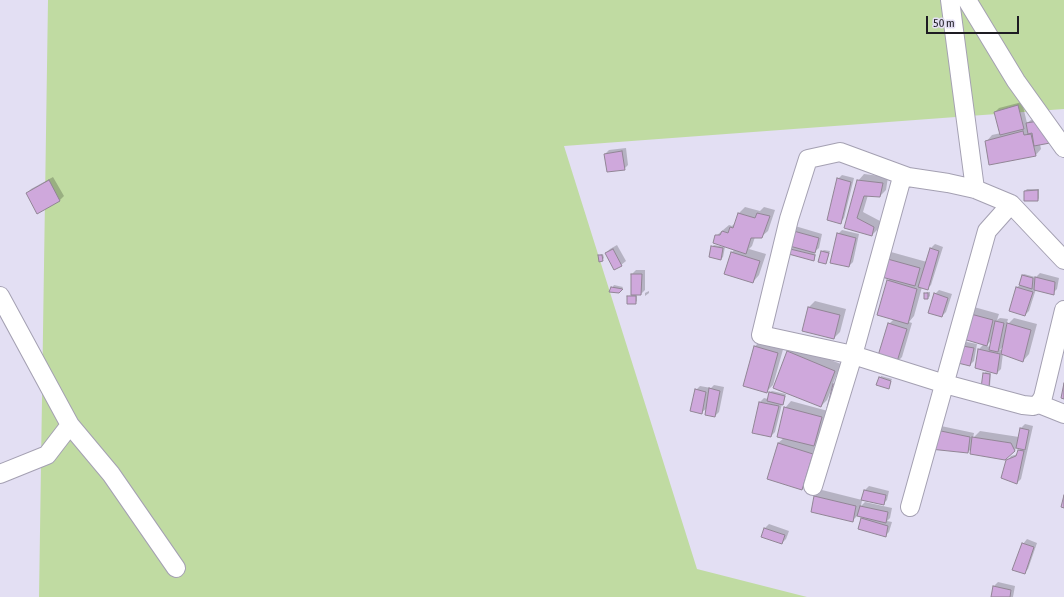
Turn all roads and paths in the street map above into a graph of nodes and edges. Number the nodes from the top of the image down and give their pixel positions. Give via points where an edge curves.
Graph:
1 (950, 0) edge
2 (967, 0) edge
3 (1064, 148) edge
4 (908, 177) junction
5 (975, 189) junction
6 (1011, 204) junction
7 (1064, 260) edge
8 (0, 296) edge
9 (1064, 310) edge
10 (853, 355) junction
11 (945, 384) junction
12 (1039, 404) junction
13 (1064, 414) edge
14 (70, 425) junction
15 (0, 474) edge
16 (813, 486) dead end
17 (910, 507) dead end
18 (176, 568) dead end

1 - 5 street
2 - 3 street via 1016,81
4 - 5 street
4 - 10 street via 901,181
4 - 10 street via 840,152 808,159 791,211 761,335
5 - 6 street
6 - 7 street
6 - 11 street via 987,231
8 - 14 street
9 - 12 street via 1043,397
10 - 11 street
10 - 16 street
11 - 12 street via 1023,405
11 - 17 street
12 - 13 street
14 - 15 street via 47,455
14 - 18 street via 111,474

